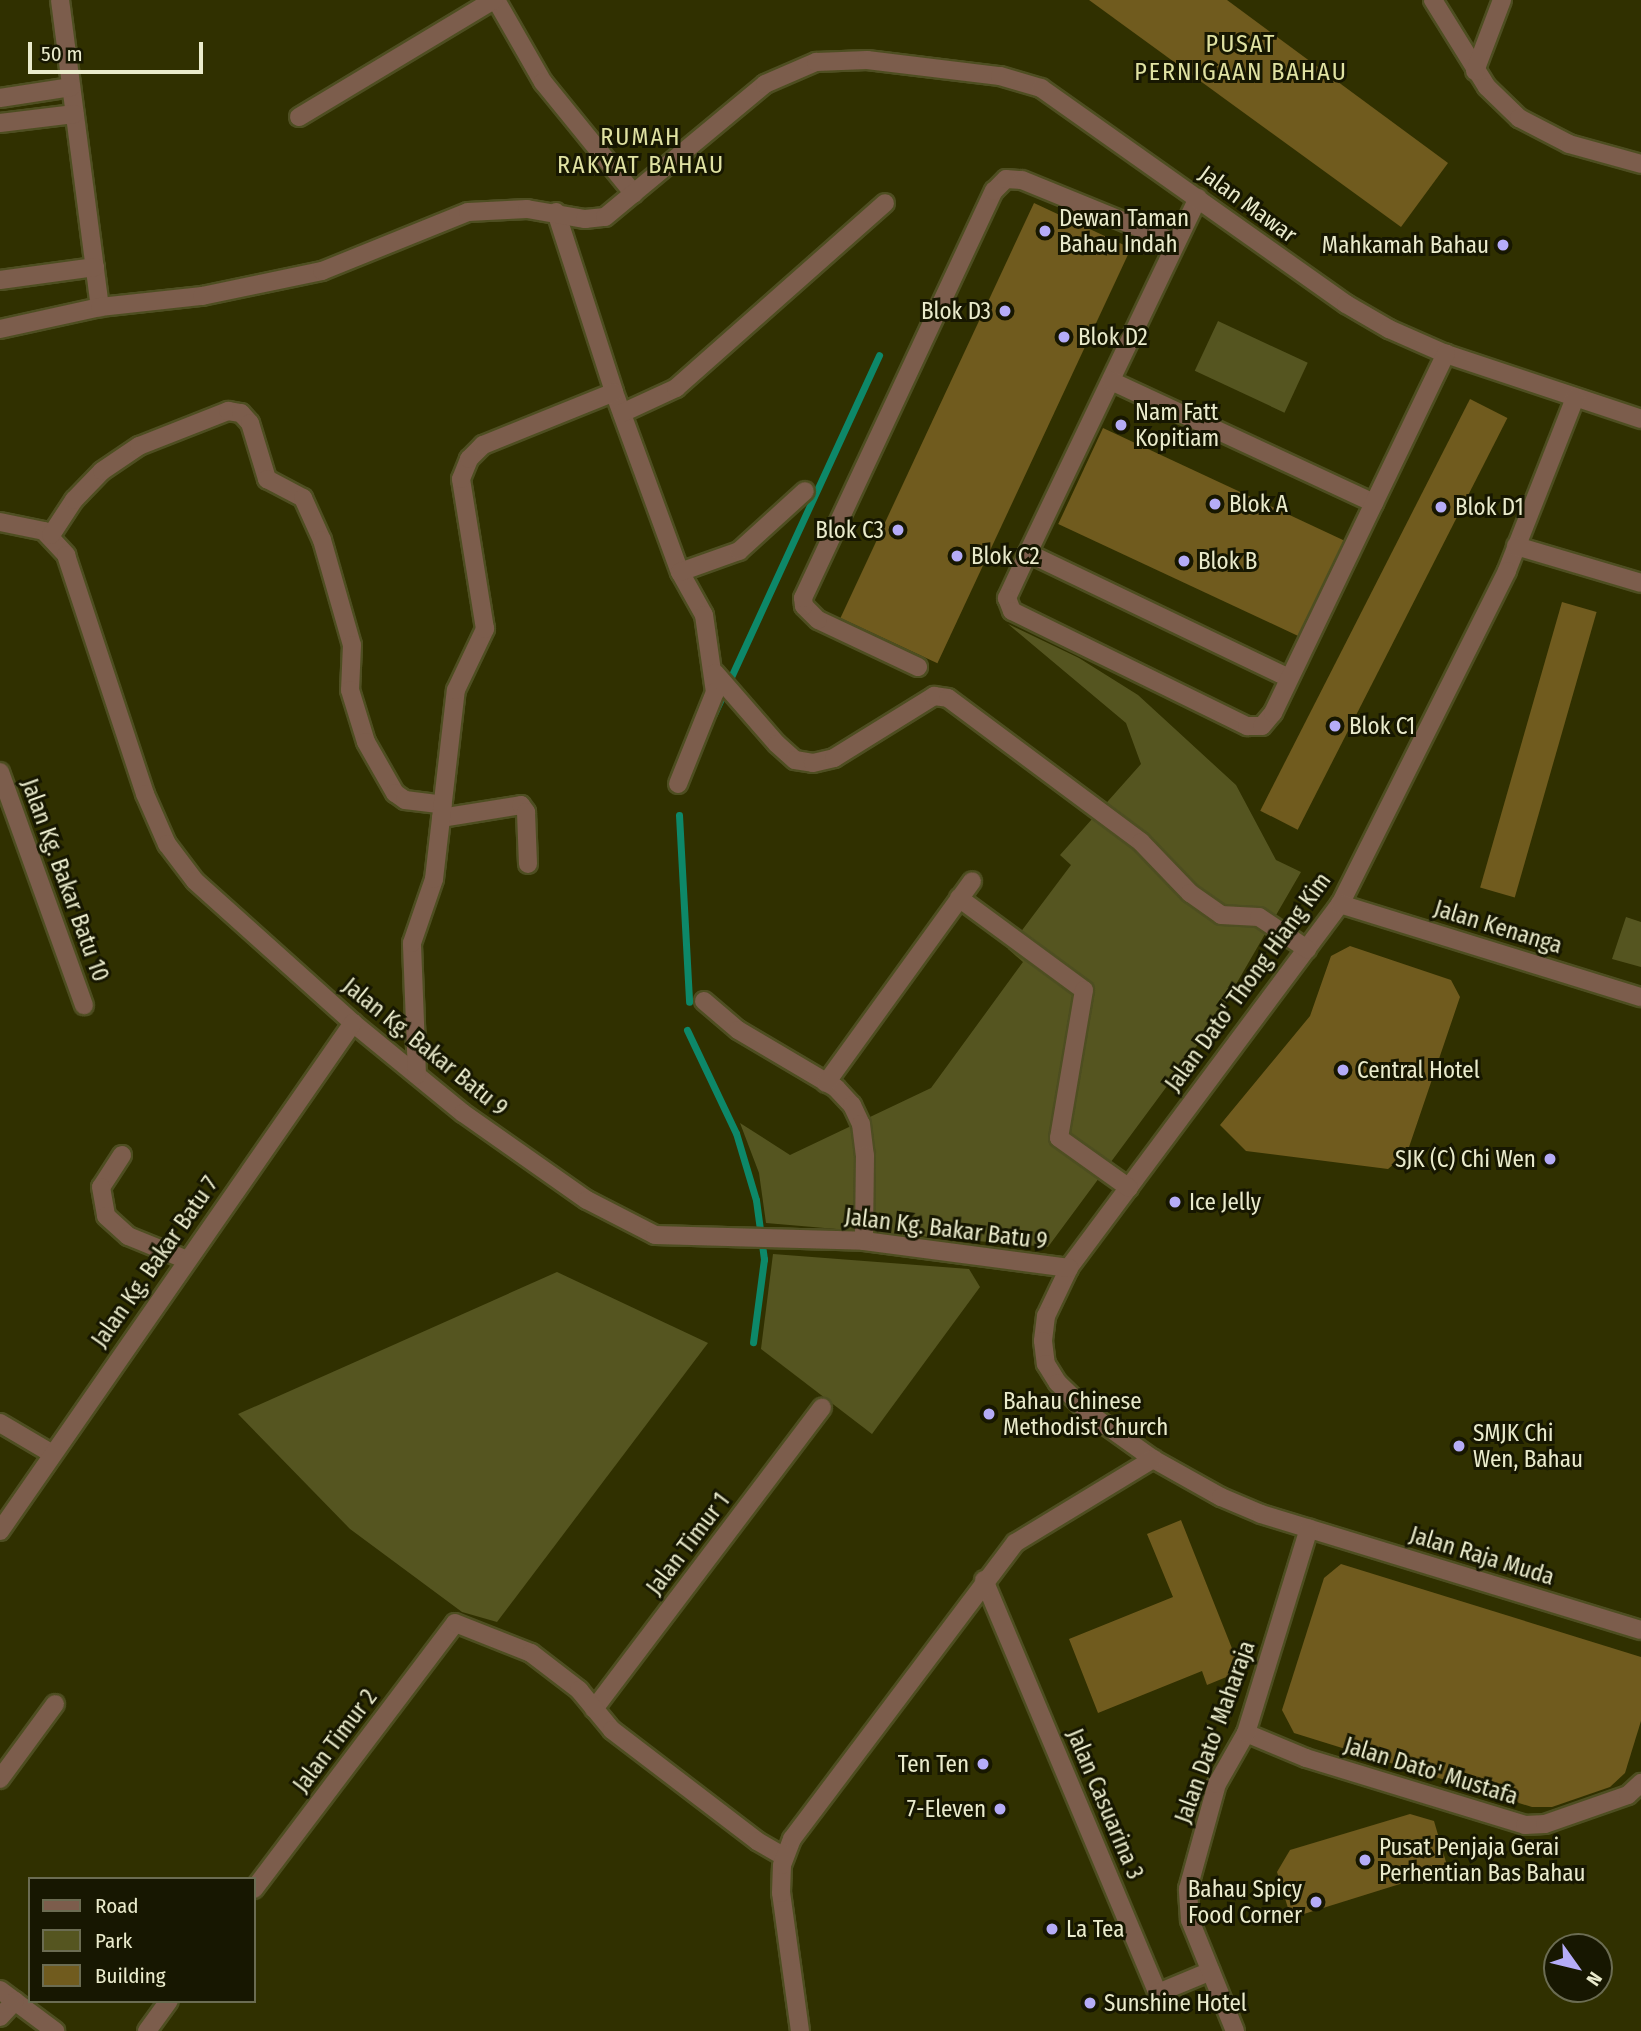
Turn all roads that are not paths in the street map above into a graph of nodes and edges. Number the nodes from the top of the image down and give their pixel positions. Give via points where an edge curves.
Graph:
1 (60, 0) edge
2 (495, 0) edge
3 (1433, 0) edge
4 (1502, 0) edge
5 (1475, 71) junction
6 (71, 88) junction
7 (0, 98) edge
8 (74, 114) junction
9 (299, 117) dead end
10 (0, 123) edge
11 (1641, 164) edge
12 (634, 194) junction
13 (1198, 198) junction
14 (885, 204) dead end
15 (556, 212) junction
16 (1176, 243) junction
17 (95, 267) junction
18 (0, 280) edge
19 (100, 307) junction
20 (0, 329) edge
21 (1446, 354) junction
22 (1111, 381) junction
23 (614, 392) junction
24 (1574, 398) junction
25 (622, 413) junction
26 (1641, 419) edge
27 (805, 492) dead end
28 (1374, 503) junction
29 (0, 522) edge
30 (51, 535) junction
31 (1516, 546) junction
32 (1028, 553) junction
33 (680, 572) junction
34 (1641, 583) edge
35 (918, 667) dead end
36 (718, 676) junction
37 (1289, 678) junction
38 (0, 772) edge
39 (678, 784) dead end
40 (442, 811) junction
41 (528, 864) dead end
42 (972, 881) dead end
43 (959, 898) junction
44 (1340, 904) junction
45 (1307, 949) junction
46 (1641, 997) edge
47 (704, 1001) dead end
48 (84, 1005) dead end
49 (353, 1023) junction
50 (417, 1075) junction
51 (826, 1083) junction
52 (122, 1155) dead end
53 (1129, 1188) junction
54 (864, 1241) junction
55 (187, 1260) junction
56 (1069, 1268) junction
57 (1046, 1316) joint
58 (822, 1407) dead end
59 (0, 1423) edge
60 (51, 1453) junction
61 (1153, 1459) junction
62 (1309, 1528) junction
63 (0, 1531) edge
64 (984, 1580) junction
65 (1641, 1630) edge
66 (55, 1704) dead end
67 (594, 1709) junction
68 (1246, 1733) junction
69 (0, 1779) edge
70 (1641, 1783) edge
71 (785, 1857) junction
72 (256, 1886) edge
73 (1211, 1971) junction
74 (0, 1990) edge
75 (15, 2001) junction
76 (168, 2003) edge
77 (0, 2017) edge
78 (1233, 2027) edge
79 (55, 2031) edge
80 (147, 2031) edge
81 (800, 2031) edge

1 - 6 street
2 - 9 street
2 - 12 street via 543,82
3 - 5 street
4 - 5 street
5 - 11 street via 1501,103 1546,134
6 - 7 street
6 - 8 street
8 - 10 street
8 - 17 street
12 - 13 street, Jalan Mawar via 720,117 765,84 816,62 867,60 1020,79 1058,98
12 - 15 street, Jalan Mawar via 614,212 595,220
13 - 16 street
13 - 21 street, Jalan Mawar via 1346,304 1389,330
14 - 25 street via 676,388
15 - 19 street, Jalan Mawar via 468,212 322,271 202,296
15 - 23 street
16 - 22 street
16 - 35 street via 1022,180 1006,179 994,191 803,598 804,606 818,620
17 - 18 street
17 - 19 street
19 - 20 street, Jalan Mawar
21 - 24 street, Jalan Mawar
21 - 28 street
22 - 28 street
22 - 32 street
23 - 25 street
23 - 40 street via 483,445 468,459 460,489 474,541 475,582 485,629 456,690
24 - 26 street, Jalan Mawar
24 - 31 street, Jalan Dato' Thong Hiang Kim
25 - 33 street
27 - 33 street via 739,551
28 - 37 street
29 - 30 street via 34,526
30 - 40 street via 74,500 102,471 139,446 228,411 241,413 250,423 267,479 303,498 322,540 352,645 350,690 366,742 395,793
30 - 49 street, Jalan Kg. Bakar Batu 9 via 72,570 145,794 167,844 204,890
31 - 34 street
31 - 44 street, Jalan Dato' Thong Hiang Kim
32 - 37 street
32 - 37 street via 1007,597 1012,611 1247,726 1262,726
33 - 36 street via 705,615
36 - 39 street
36 - 45 street via 795,760 813,763 834,758 934,696 948,698 1142,842 1190,893 1221,915 1259,917
38 - 48 street, Jalan Kg. Bakar Batu 10
40 - 41 street via 521,805 526,812
40 - 50 street via 434,879 412,943
42 - 43 street
43 - 51 street
43 - 53 street via 1084,990 1059,1138
44 - 45 street, Jalan Dato' Thong Hiang Kim
44 - 46 street, Jalan Kenanga
45 - 53 street, Jalan Dato' Thong Hiang Kim
47 - 51 street via 738,1030
49 - 50 street, Jalan Kg. Bakar Batu 9
49 - 55 street, Jalan Kg. Bakar Batu 7
50 - 54 street, Jalan Kg. Bakar Batu 9 via 587,1200 640,1230
51 - 54 street via 852,1105 861,1124 866,1155
52 - 55 street via 102,1187 106,1216 128,1236
53 - 56 street, Jalan Dato' Thong Hiang Kim
54 - 56 street, Jalan Kg. Bakar Batu 9
55 - 60 street, Jalan Kg. Bakar Batu 7
56 - 57 street, Jalan Dato' Thong Hiang Kim
57 - 61 street, Jalan Raja Muda via 1046,1364 1058,1383 1090,1414
58 - 67 street, Jalan Timur 1
59 - 60 street
60 - 63 street, Jalan Kg. Bakar Batu 7
61 - 62 street, Jalan Raja Muda via 1221,1497
61 - 64 street via 1020,1538
62 - 65 street, Jalan Raja Muda
62 - 68 street, Jalan Dato' Maharaja
64 - 71 street via 807,1816
64 - 73 street, Jalan Casuarina 3 via 1158,1993
66 - 69 street
67 - 71 street via 622,1737 757,1841
67 - 72 street, Jalan Timur 2 via 566,1678 531,1653 455,1623
68 - 70 street, Jalan Dato' Mustafa via 1306,1759 1525,1825 1545,1824 1628,1795
68 - 73 street, Jalan Dato' Maharaja via 1217,1784 1188,1889 1190,1920
71 - 81 street via 781,1893
73 - 78 street, Jalan Dato' Maharaja
74 - 75 street
75 - 77 street
75 - 79 street
76 - 80 street

